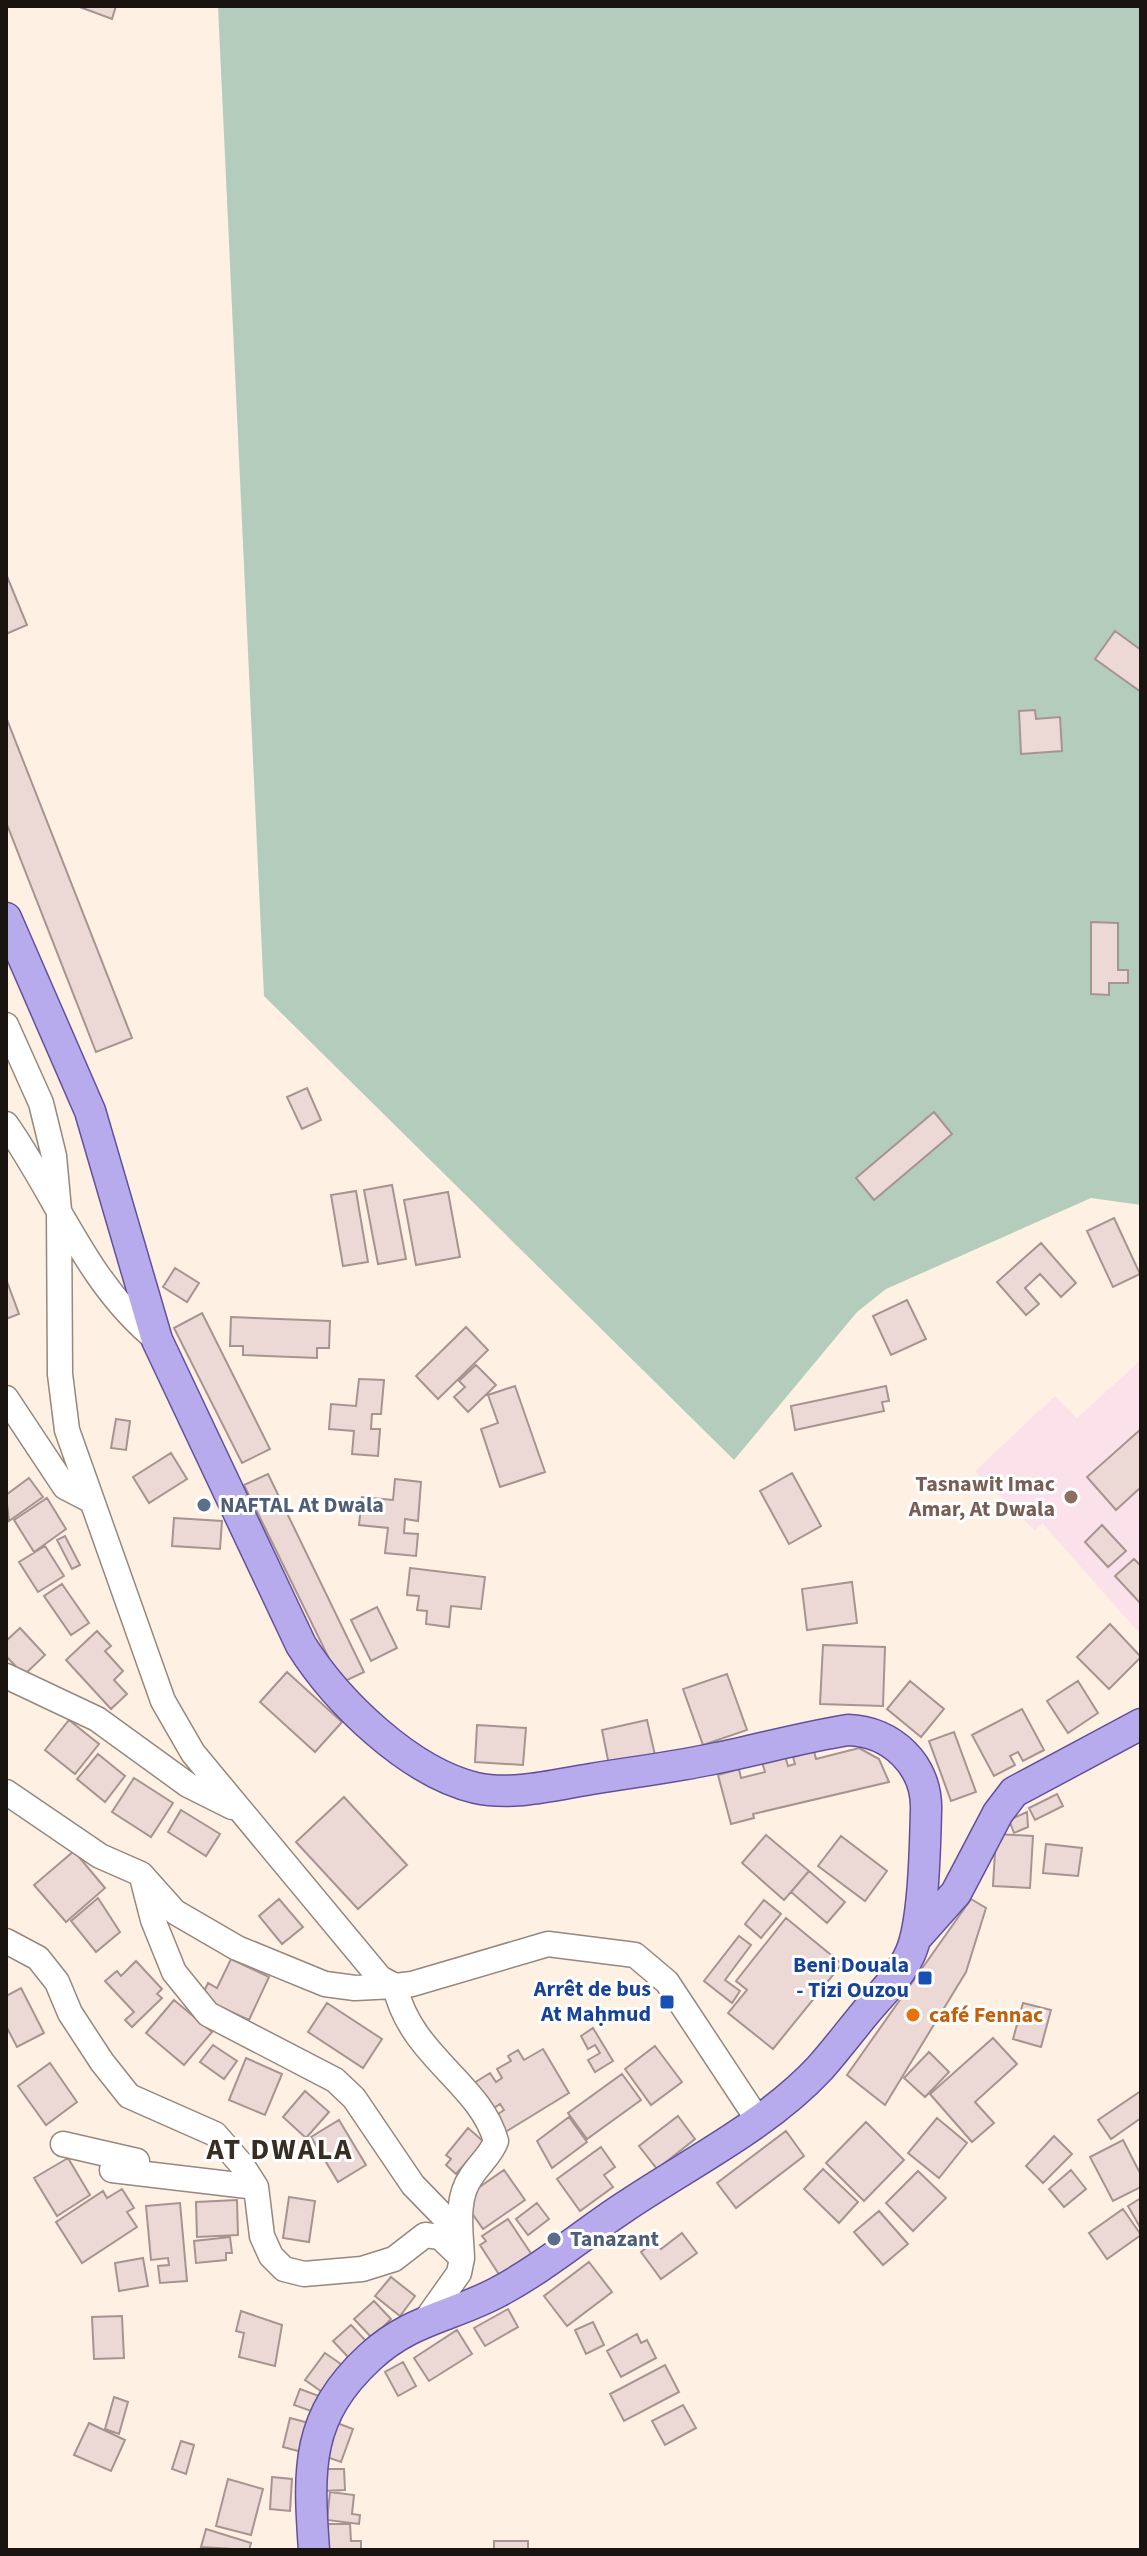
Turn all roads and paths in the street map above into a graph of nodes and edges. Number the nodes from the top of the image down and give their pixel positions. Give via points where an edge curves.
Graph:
1 (6, 918) edge
2 (6, 1025) edge
3 (6, 1124) edge
4 (59, 1210) junction
5 (157, 1340) junction
6 (6, 1398) edge
7 (92, 1501) junction
8 (6, 1676) edge
9 (1141, 1724) edge
10 (6, 1792) edge
11 (242, 1812) junction
12 (141, 1874) junction
13 (915, 1939) junction
14 (6, 1941) edge
15 (395, 1986) junction
16 (758, 2120) junction
17 (63, 2144) dead end
18 (112, 2170) dead end
19 (192, 2177) junction
20 (256, 2187) junction
21 (462, 2258) junction
22 (427, 2318) junction
23 (314, 2550) edge

1 - 5 main road via 90,1111
2 - 4 street via 50,1129
3 - 4 street
4 - 5 street via 107,1291
4 - 7 street via 62,1401
5 - 13 main road via 301,1645 317,1671 403,1754 441,1776 508,1791 716,1759 848,1730 879,1735 915,1764 927,1803
6 - 7 street via 65,1487
7 - 11 street via 163,1701 193,1753
8 - 11 street via 97,1719 188,1785
9 - 13 main road via 1014,1792 956,1893
10 - 12 street via 100,1856
11 - 15 street via 380,1978
12 - 15 street via 175,1912 237,1948 325,1984
12 - 21 street via 174,1972 208,2014 335,2080 354,2098 399,2168 449,2222
13 - 16 main road via 899,1971 819,2070
14 - 20 street via 38,1958 129,2096 215,2134
15 - 16 street via 548,1944 635,1955 667,1982
15 - 21 street via 409,2028 487,2118 496,2141 463,2194
16 - 22 main road via 510,2285 460,2310
17 - 19 street via 162,2163
18 - 19 street
19 - 20 street
20 - 21 street via 262,2236 284,2269 304,2274 362,2269 394,2259 425,2235 433,2235
21 - 22 street via 451,2288
22 - 23 main road via 370,2357 326,2410 312,2448

